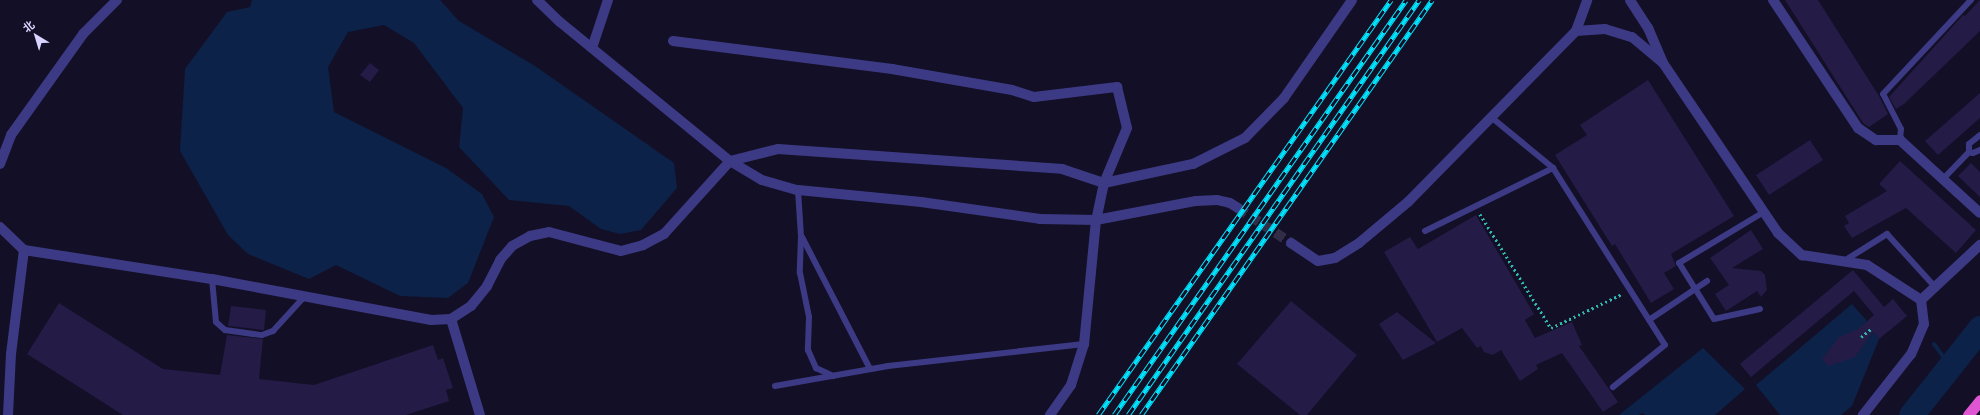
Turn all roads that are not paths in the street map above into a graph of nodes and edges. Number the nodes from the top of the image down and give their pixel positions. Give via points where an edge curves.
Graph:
1 (117, 0) edge
2 (537, 0) edge
3 (608, 0) edge
4 (1352, 0) edge
5 (1587, 0) edge
6 (1630, 0) edge
7 (1773, 0) edge
8 (1971, 0) edge
9 (1576, 31) junction
10 (673, 41) dead end
11 (592, 48) junction
12 (1663, 63) junction
13 (1491, 117) junction
14 (1980, 135) edge
15 (1900, 140) junction
16 (1980, 150) edge
17 (1969, 152) junction
18 (730, 161) junction
19 (0, 164) edge
20 (1553, 168) junction
21 (1943, 179) junction
22 (1104, 183) junction
23 (798, 190) junction
24 (1238, 208) tunnel mouth
25 (1764, 212) junction
26 (1980, 213) edge
27 (1096, 220) junction
28 (0, 227) edge
29 (1425, 231) dead end
30 (801, 236) junction
31 (1291, 244) tunnel mouth
32 (1980, 246) edge
33 (24, 250) junction
34 (1842, 262) junction
35 (212, 278) junction
36 (1707, 281) dead end
37 (1935, 287) junction
38 (1696, 289) junction
39 (305, 296) junction
40 (1921, 300) junction
41 (1760, 309) dead end
42 (452, 318) junction
43 (1649, 320) junction
44 (1084, 344) junction
45 (870, 369) junction
46 (833, 376) junction
47 (775, 386) dead end
48 (1613, 387) dead end
49 (1980, 400) edge
50 (8, 415) edge
51 (480, 415) edge
52 (1050, 415) edge
53 (1863, 415) edge
54 (1968, 415) edge

1 - 19 street via 83,34 65,59 11,135
2 - 11 street
3 - 11 street
4 - 22 street via 1284,98 1245,138 1193,164
5 - 9 street
6 - 12 street via 1648,28
7 - 15 street via 1858,128 1876,140
8 - 15 lane via 1883,94 1901,128
9 - 12 street via 1605,30 1632,37
9 - 13 street
10 - 22 street via 892,69 1012,90 1034,97 1117,87 1127,128
11 - 18 street
12 - 25 street
13 - 20 lane
13 - 31 street via 1408,202 1359,243 1335,258 1318,261
14 - 17 lane via 1969,144
15 - 21 street
16 - 17 lane
17 - 21 lane
18 - 22 street via 778,148 1062,169
18 - 23 street via 762,180
18 - 42 street via 664,234 643,245 621,251 549,232 530,236 512,246 500,260 487,286 471,306
20 - 29 lane
20 - 43 lane
21 - 26 street
22 - 27 street
23 - 27 street via 921,202 1040,219
23 - 30 lane
24 - 27 street via 1216,200 1196,201
25 - 34 street via 1778,233 1802,255
25 - 38 lane via 1679,263
27 - 44 street
28 - 33 street
30 - 45 lane
30 - 46 lane via 800,273 809,317 808,350 816,368
32 - 37 street
33 - 35 street
33 - 50 street via 11,354
34 - 37 lane via 1887,234
34 - 40 street via 1866,265
35 - 39 street
35 - 39 lane via 216,322 226,330 262,335 273,331
36 - 38 lane
37 - 40 street
38 - 41 lane via 1714,319
38 - 43 lane
39 - 42 street via 424,319
40 - 53 street via 1924,324 1911,354
42 - 51 street
43 - 48 lane via 1665,345
44 - 45 lane
44 - 52 street via 1071,385
45 - 46 lane
46 - 47 lane
49 - 54 highway

